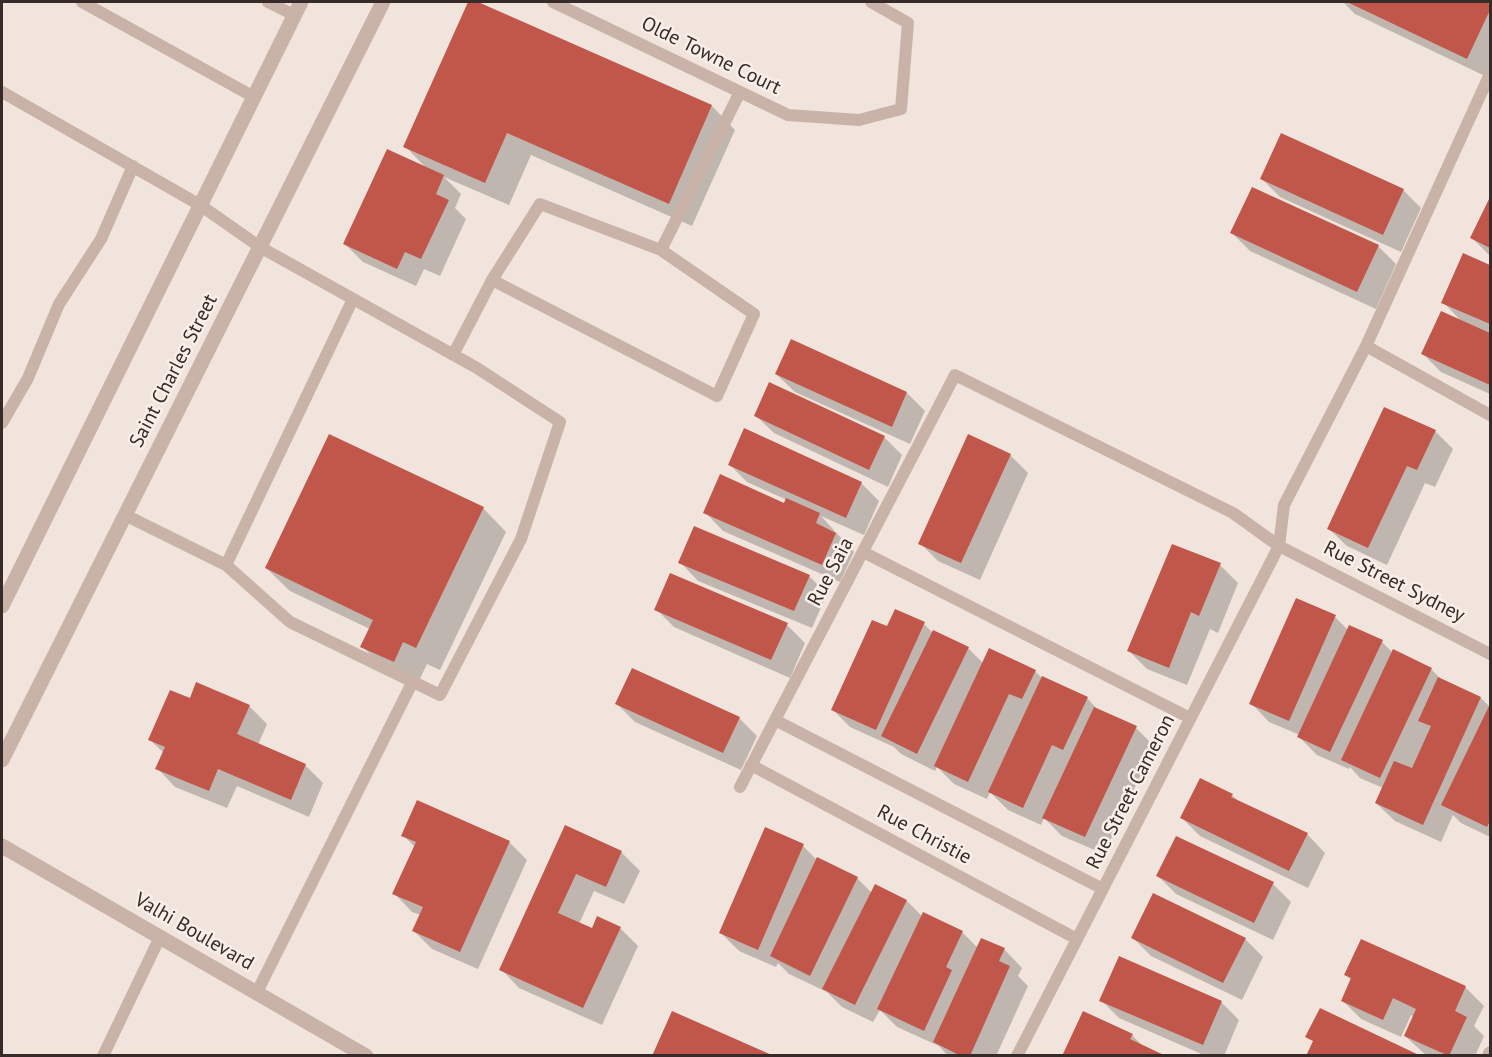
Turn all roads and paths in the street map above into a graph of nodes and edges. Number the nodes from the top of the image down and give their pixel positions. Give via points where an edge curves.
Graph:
1 (82, 2) edge
2 (268, 2) edge
3 (383, 2) edge
4 (552, 2) edge
5 (871, 2) edge
6 (298, 8) edge
7 (1491, 74) edge
8 (2, 92) edge
9 (740, 92) junction
10 (254, 97) junction
11 (133, 166) junction
12 (200, 205) junction
13 (260, 247) junction
14 (661, 250) junction
15 (492, 279) junction
16 (353, 299) junction
17 (1366, 346) junction
18 (453, 355) junction
19 (955, 375) joint
20 (1491, 415) edge
21 (2, 423) edge
22 (125, 515) junction
23 (1279, 546) junction
24 (863, 552) junction
25 (226, 565) junction
26 (2, 606) edge
27 (1491, 654) edge
28 (413, 681) junction
29 (1190, 718) junction
30 (776, 720) junction
31 (2, 760) edge
32 (752, 765) junction
33 (740, 787) dead end
34 (2, 846) edge
35 (1103, 890) junction
36 (160, 937) junction
37 (1077, 939) junction
38 (257, 992) junction
39 (103, 1056) edge
40 (366, 1056) edge
41 (1017, 1056) edge

1 - 10 lane
2 - 6 lane
3 - 13 street, Saint Charles Street
4 - 9 lane, Olde Towne Court
5 - 9 lane, Olde Towne Court via 908,23 901,109 859,120 788,114
6 - 10 street
7 - 17 lane
8 - 11 lane
9 - 14 lane
10 - 12 street
11 - 12 lane
11 - 21 lane via 101,239 59,304 28,378
12 - 13 lane
12 - 26 street
13 - 16 lane
13 - 22 street, Saint Charles Street
14 - 15 lane via 540,204
14 - 15 lane via 754,314 717,396
15 - 18 lane
16 - 18 lane
16 - 25 lane
17 - 20 lane
17 - 23 lane via 1284,505
18 - 28 lane via 560,422 521,539 440,695
19 - 23 lane, Rue Street Sydney via 1233,513
19 - 24 lane, Rue Saia
22 - 25 lane
22 - 31 street, Saint Charles Street
23 - 27 lane, Rue Street Sydney
23 - 29 lane, Rue Street Cameron
24 - 29 lane
24 - 30 lane, Rue Saia
25 - 28 lane via 290,622
28 - 38 lane
29 - 35 lane, Rue Street Cameron
30 - 32 lane, Rue Saia
30 - 35 lane, Rue Christie
32 - 33 lane, Rue Saia
32 - 37 lane, Rue Christie
34 - 36 street, Valhi Boulevard
35 - 37 lane, Rue Street Cameron
36 - 38 street, Valhi Boulevard
36 - 39 lane
37 - 41 lane, Rue Street Cameron
38 - 40 street, Valhi Boulevard

